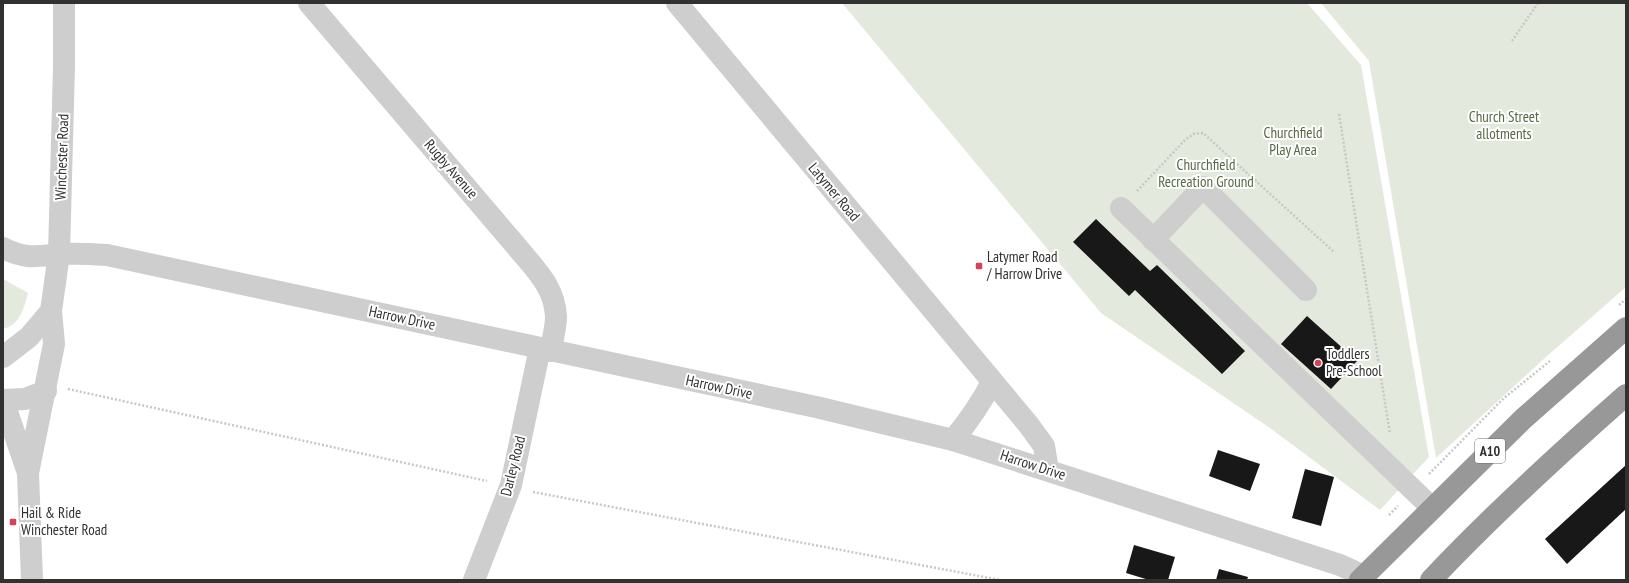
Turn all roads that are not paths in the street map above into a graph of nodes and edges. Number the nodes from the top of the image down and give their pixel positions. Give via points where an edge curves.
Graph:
1 (64, 3) edge
2 (309, 3) edge
3 (677, 3) edge
4 (1121, 208) dead end
5 (1153, 240) junction
6 (3, 248) edge
7 (59, 254) junction
8 (1306, 290) dead end
9 (50, 311) junction
10 (1626, 328) edge
11 (545, 349) junction
12 (3, 357) edge
13 (992, 382) junction
14 (46, 391) junction
15 (1626, 395) edge
16 (3, 400) edge
17 (953, 440) junction
18 (1048, 470) junction
19 (28, 474) junction
20 (1432, 508) junction
21 (1362, 578) edge
22 (32, 580) edge
23 (474, 580) edge
24 (1431, 580) edge

1 - 7 street, Winchester Road
2 - 11 street, Rugby Avenue via 546,283 553,297 556,318
3 - 13 street, Latymer Road
4 - 5 street
5 - 8 street via 1204,187
5 - 20 street
6 - 7 street, Harrow Drive via 32,258
7 - 9 street, Winchester Road
7 - 11 street, Harrow Drive via 107,255
9 - 12 street via 28,338
9 - 14 street, Winchester Road via 54,344
10 - 20 highway, A10 via 1523,419
11 - 17 street, Harrow Drive via 816,407
11 - 23 street, Darley Road via 511,485
13 - 17 street via 978,407
13 - 18 street, Latymer Road via 1044,446
14 - 16 street via 25,399
14 - 19 street, Winchester Road
15 - 24 highway via 1557,456
16 - 19 street
17 - 18 street, Harrow Drive
18 - 21 street, Harrow Drive via 1340,565
19 - 22 street
20 - 21 highway, A10

